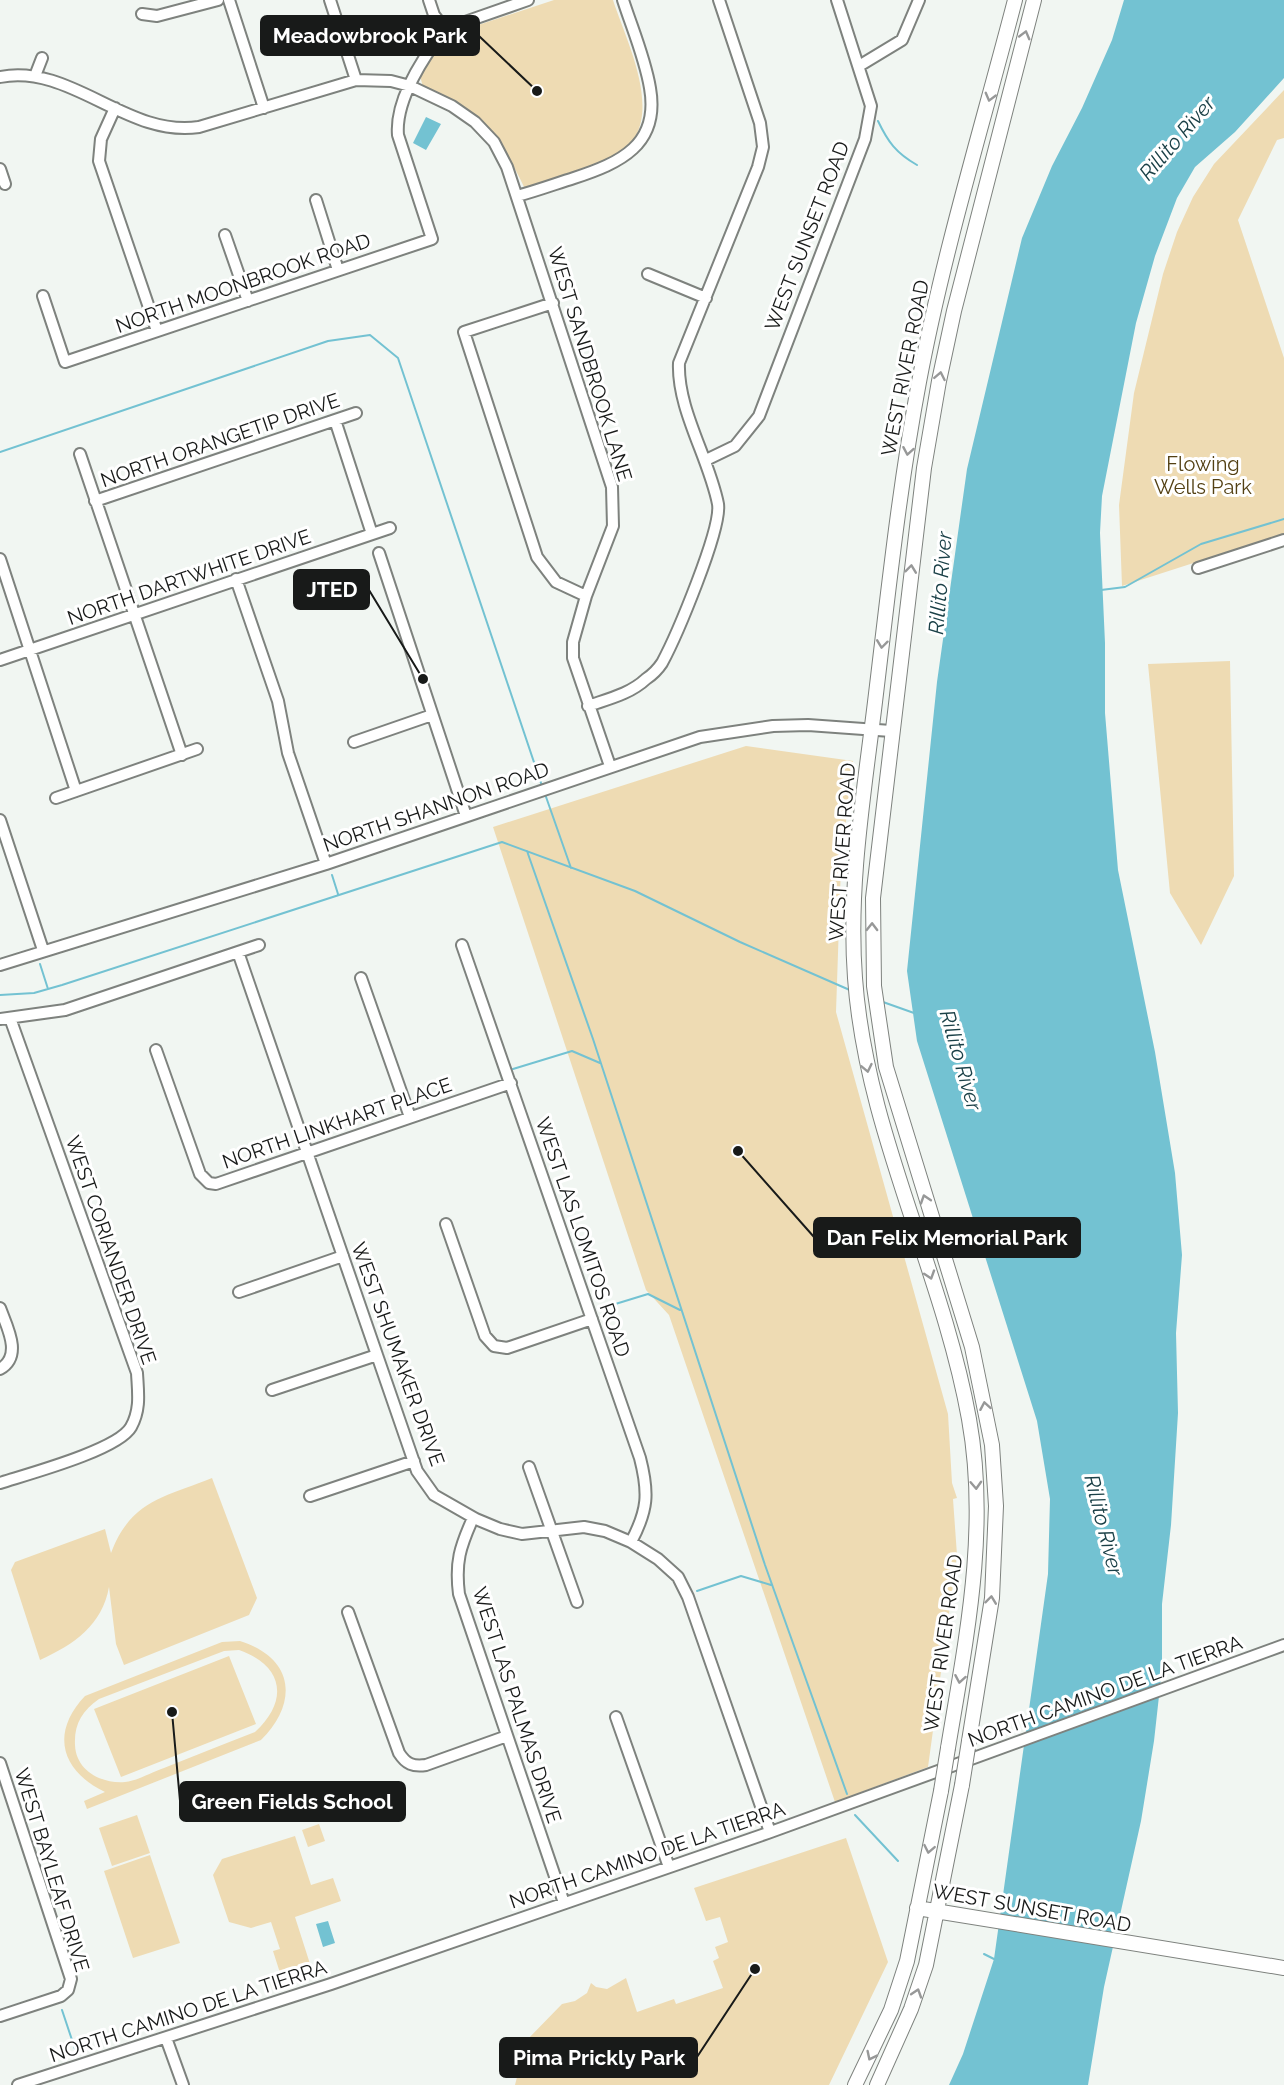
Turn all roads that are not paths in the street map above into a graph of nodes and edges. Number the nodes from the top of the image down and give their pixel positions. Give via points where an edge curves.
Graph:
1 (218, 0) edge
2 (229, 0) edge
3 (330, 0) edge
4 (429, 0) edge
5 (526, 0) edge
6 (623, 0) edge
7 (718, 0) edge
8 (837, 0) edge
9 (919, 0) edge
10 (1015, 0) edge
11 (1034, 0) edge
12 (142, 14) dead end
13 (445, 29) junction
14 (42, 58) dead end
15 (998, 65) junction
16 (860, 66) junction
17 (1016, 71) junction
18 (35, 76) junction
19 (0, 77) edge
20 (356, 80) junction
21 (410, 86) junction
22 (115, 108) junction
23 (264, 108) junction
24 (0, 168) edge
25 (5, 184) dead end
26 (517, 196) junction
27 (316, 200) dead end
28 (225, 235) dead end
29 (338, 270) junction
30 (648, 274) dead end
31 (43, 296) dead end
32 (706, 298) junction
33 (248, 301) junction
34 (554, 303) junction
35 (157, 331) junction
36 (356, 412) dead end
37 (335, 420) junction
38 (80, 454) dead end
39 (706, 460) junction
40 (95, 501) junction
41 (390, 528) dead end
42 (372, 534) junction
43 (1284, 540) edge
44 (379, 553) dead end
45 (0, 559) edge
46 (1198, 568) dead end
47 (236, 579) junction
48 (586, 596) junction
49 (134, 615) junction
50 (29, 650) junction
51 (0, 660) edge
52 (588, 706) junction
53 (432, 715) junction
54 (871, 730) junction
55 (891, 731) junction
56 (354, 742) dead end
57 (197, 749) dead end
58 (182, 755) junction
59 (610, 766) junction
60 (76, 791) junction
61 (56, 798) dead end
62 (466, 816) junction
63 (0, 820) edge
64 (326, 864) junction
65 (259, 945) dead end
66 (462, 945) dead end
67 (43, 950) junction
68 (238, 952) junction
69 (0, 965) edge
70 (361, 978) dead end
71 (5, 1019) edge
72 (156, 1050) dead end
73 (511, 1083) junction
74 (410, 1117) junction
75 (308, 1154) junction
76 (446, 1224) dead end
77 (343, 1256) junction
78 (239, 1292) dead end
79 (0, 1308) edge
80 (592, 1319) junction
81 (377, 1355) junction
82 (8, 1364) edge
83 (272, 1390) dead end
84 (992, 1445) junction
85 (972, 1447) junction
86 (414, 1461) junction
87 (529, 1467) dead end
88 (0, 1483) edge
89 (310, 1496) dead end
90 (473, 1518) junction
91 (551, 1529) junction
92 (631, 1542) junction
93 (577, 1602) dead end
94 (348, 1612) dead end
95 (1284, 1645) edge
96 (616, 1717) dead end
97 (507, 1736) junction
98 (0, 1763) edge
99 (3, 1783) edge
100 (770, 1832) junction
101 (669, 1867) junction
102 (564, 1903) junction
103 (917, 1908) junction
104 (937, 1912) junction
105 (1284, 1968) edge
106 (0, 2016) edge
107 (886, 2022) junction
108 (903, 2029) junction
109 (166, 2038) junction
110 (18, 2085) edge
111 (183, 2085) edge
112 (855, 2085) edge
113 (877, 2085) edge

1 - 12 street via 158,16
2 - 23 street
3 - 20 street
4 - 13 street
5 - 13 street
6 - 26 street via 650,85 651,114 644,135 622,160
7 - 32 street via 760,123 763,147
8 - 16 street, WEST SUNSET ROAD
9 - 16 street via 902,40
10 - 15 main road, WEST RIVER ROAD
17 -> 11 main road, WEST RIVER ROAD
13 - 21 street
14 - 18 street
15 - 17 main road
15 -> 54 main road, WEST RIVER ROAD via 919,381
16 - 39 street, WEST SUNSET ROAD via 871,106 865,139 759,416 740,442
55 -> 17 main road, WEST RIVER ROAD via 924,468 939,381
18 - 19 street
18 - 22 street, WEST SANDBROOK LANE
20 - 21 street, WEST SANDBROOK LANE
20 - 23 street, WEST SANDBROOK LANE
21 - 26 street, WEST SANDBROOK LANE via 475,122 494,142
21 - 29 street, NORTH MOONBROOK ROAD via 397,118 398,135 432,239
22 - 23 street, WEST SANDBROOK LANE via 154,125 183,129
22 - 35 street via 101,139 99,162
24 - 25 street
26 - 34 street, WEST SANDBROOK LANE
27 - 29 street
28 - 33 street
29 - 33 street, NORTH MOONBROOK ROAD
30 - 32 street
31 - 35 street, NORTH MOONBROOK ROAD via 65,362
32 - 39 street via 679,374 682,395
33 - 35 street, NORTH MOONBROOK ROAD
34 - 48 street, WEST SANDBROOK LANE via 612,487 613,526
34 - 48 street via 464,332 537,557 556,582
36 - 37 street, NORTH ORANGETIP DRIVE
37 - 40 street, NORTH ORANGETIP DRIVE
37 - 42 street
38 - 40 street
39 - 52 street via 718,507 716,527 665,655 646,680 629,691
40 - 49 street
41 - 42 street, NORTH DARTWHITE DRIVE
42 - 47 street, NORTH DARTWHITE DRIVE
43 - 46 street
44 - 53 street
45 - 50 street
47 - 49 street, NORTH DARTWHITE DRIVE
47 - 64 street via 278,701 288,753
48 - 52 street, WEST SANDBROOK LANE via 573,642 573,658
49 - 50 street, NORTH DARTWHITE DRIVE
49 - 58 street
50 - 51 street, NORTH DARTWHITE DRIVE
50 - 60 street
52 - 59 street, WEST SANDBROOK LANE
53 - 56 street
53 - 62 street
54 - 55 street, NORTH SHANNON ROAD
54 - 59 street, NORTH SHANNON ROAD via 773,726 700,737
54 -> 85 main road, WEST RIVER ROAD via 855,873 857,1011 867,1070 954,1356
84 -> 55 main road, WEST RIVER ROAD via 972,1347 905,1135 878,1020 873,898
57 - 58 street
58 - 60 street
59 - 62 street, NORTH SHANNON ROAD
60 - 61 street
62 - 64 street, NORTH SHANNON ROAD
63 - 67 street
64 - 67 street, NORTH SHANNON ROAD
65 - 68 street
66 - 73 street, WEST LAS LOMITOS ROAD
67 - 69 street, NORTH SHANNON ROAD
68 - 71 street via 65,1010
68 - 75 street, WEST SHUMAKER DRIVE
70 - 74 street
71 - 88 street, WEST CORIANDER DRIVE via 137,1373 139,1404 130,1429 108,1446
72 - 75 street, NORTH LINKHART PLACE via 206,1186
73 - 74 street, NORTH LINKHART PLACE
73 - 80 street, WEST LAS LOMITOS ROAD
74 - 75 street, NORTH LINKHART PLACE
75 - 77 street, WEST SHUMAKER DRIVE
76 - 80 street via 485,1336 495,1350
77 - 78 street
77 - 81 street, WEST SHUMAKER DRIVE
79 - 82 street via 12,1345
80 - 92 street, WEST LAS LOMITOS ROAD via 647,1485 646,1509
81 - 83 street
81 - 86 street, WEST SHUMAKER DRIVE
84 - 85 main road
104 -> 84 main road, WEST RIVER ROAD, bridge via 992,1598 996,1506
85 -> 103 main road, WEST RIVER ROAD, bridge via 977,1510 975,1569 941,1791
86 - 89 street
86 - 90 street, WEST SHUMAKER DRIVE via 434,1495
87 - 91 street
90 - 91 street, WEST SHUMAKER DRIVE via 522,1534
90 - 97 street, WEST LAS PALMAS DRIVE via 460,1546 456,1570 459,1594
91 - 92 street, WEST SHUMAKER DRIVE via 584,1527
91 - 93 street
92 - 100 street, WEST SHUMAKER DRIVE via 658,1558 678,1577 688,1597
94 - 97 street via 399,1753 408,1768
95 - 100 street, NORTH CAMINO DE LA TIERRA
96 - 101 street
97 - 102 street, WEST LAS PALMAS DRIVE
98 - 99 street, WEST BAYLEAF DRIVE
99 - 106 street, WEST BAYLEAF DRIVE via 71,1976 70,1990 56,1998
100 - 101 street, NORTH CAMINO DE LA TIERRA
101 - 102 street, NORTH CAMINO DE LA TIERRA
102 - 109 street, NORTH CAMINO DE LA TIERRA
103 - 104 main road, WEST SUNSET ROAD
103 - 107 main road, WEST RIVER ROAD via 907,1960
104 - 105 main road, WEST SUNSET ROAD
108 -> 104 main road, WEST RIVER ROAD via 926,1965
107 - 108 main road
107 -> 112 main road, WEST RIVER ROAD
108 - 113 main road, WEST RIVER ROAD
109 - 110 street, NORTH CAMINO DE LA TIERRA
109 - 111 street

